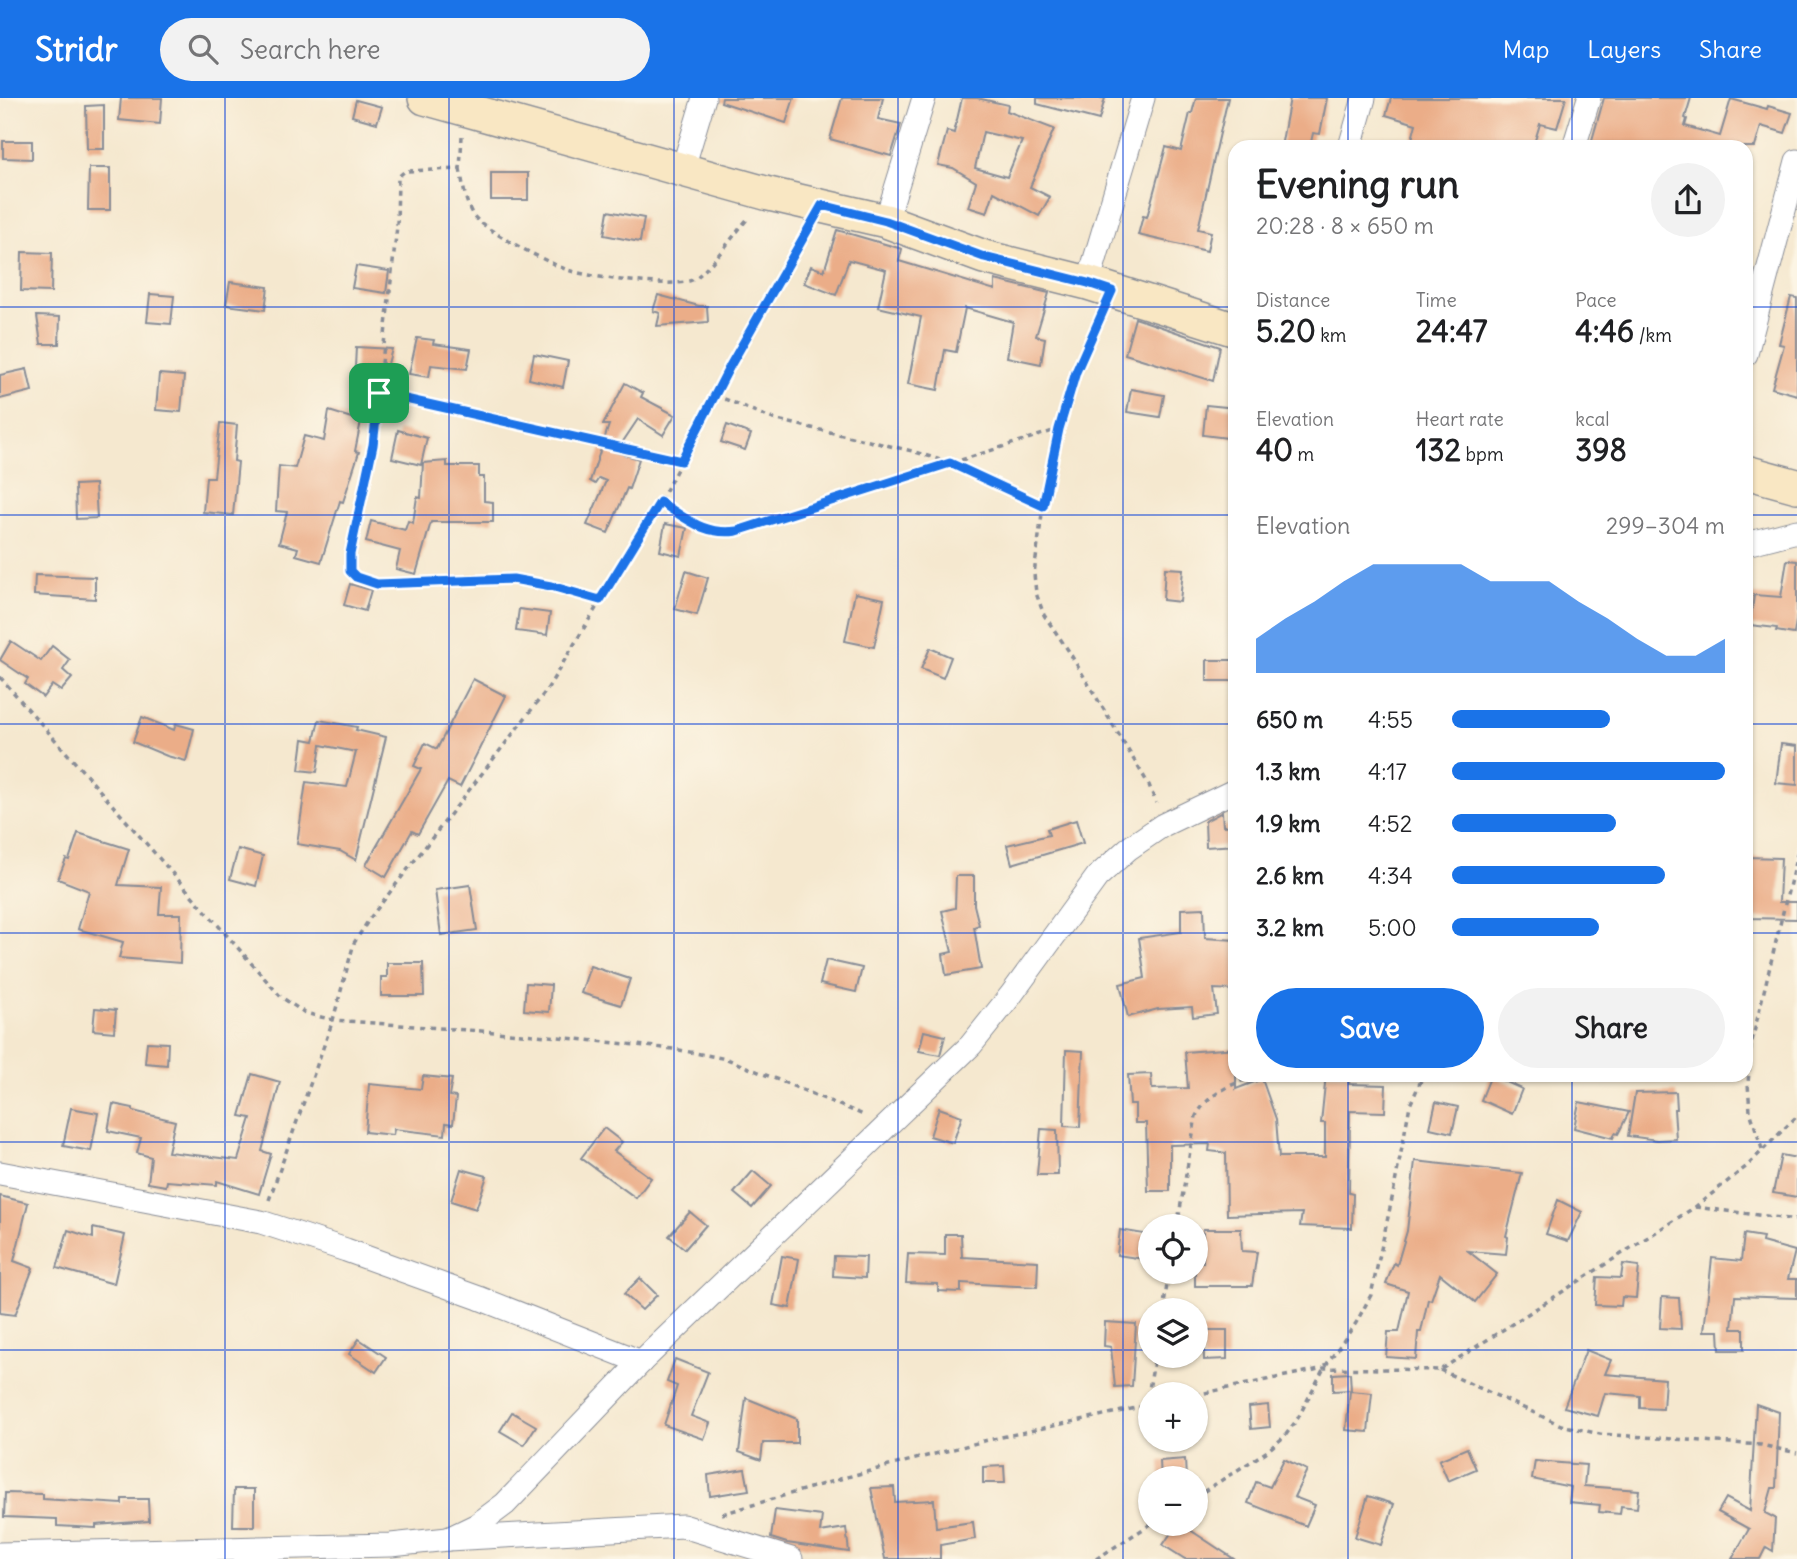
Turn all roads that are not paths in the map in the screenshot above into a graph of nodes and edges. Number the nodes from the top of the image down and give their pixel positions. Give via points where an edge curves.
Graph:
1 (425, 98) edge
2 (704, 98) edge
3 (924, 98) edge
4 (1143, 98) edge
5 (1364, 98) edge
6 (1589, 98) edge
7 (467, 104) edge
8 (1352, 140) edge
9 (1576, 140) edge
10 (1797, 161) edge
11 (683, 168) junction
12 (886, 221) junction
13 (1100, 287) junction
14 (1228, 327) edge
15 (1753, 328) edge
16 (1753, 474) edge
17 (1797, 486) edge
18 (1797, 531) edge
19 (1753, 542) edge
20 (1228, 794) edge
21 (0, 1174) edge
22 (641, 1362) junction
23 (448, 1539) junction
24 (0, 1554) edge
25 (791, 1559) edge

1 - 7 street
2 - 11 street
3 - 12 street
4 - 13 street
5 - 8 street
6 - 9 street
7 - 11 street
10 - 15 street
11 - 12 street
12 - 13 street via 984,257
13 - 14 street
16 - 17 street
18 - 19 street
20 - 22 street via 1163,825 1097,877 971,1045
21 - 22 street via 261,1222 479,1298
22 - 23 street via 505,1504
23 - 24 street via 322,1548
23 - 25 street via 684,1526

